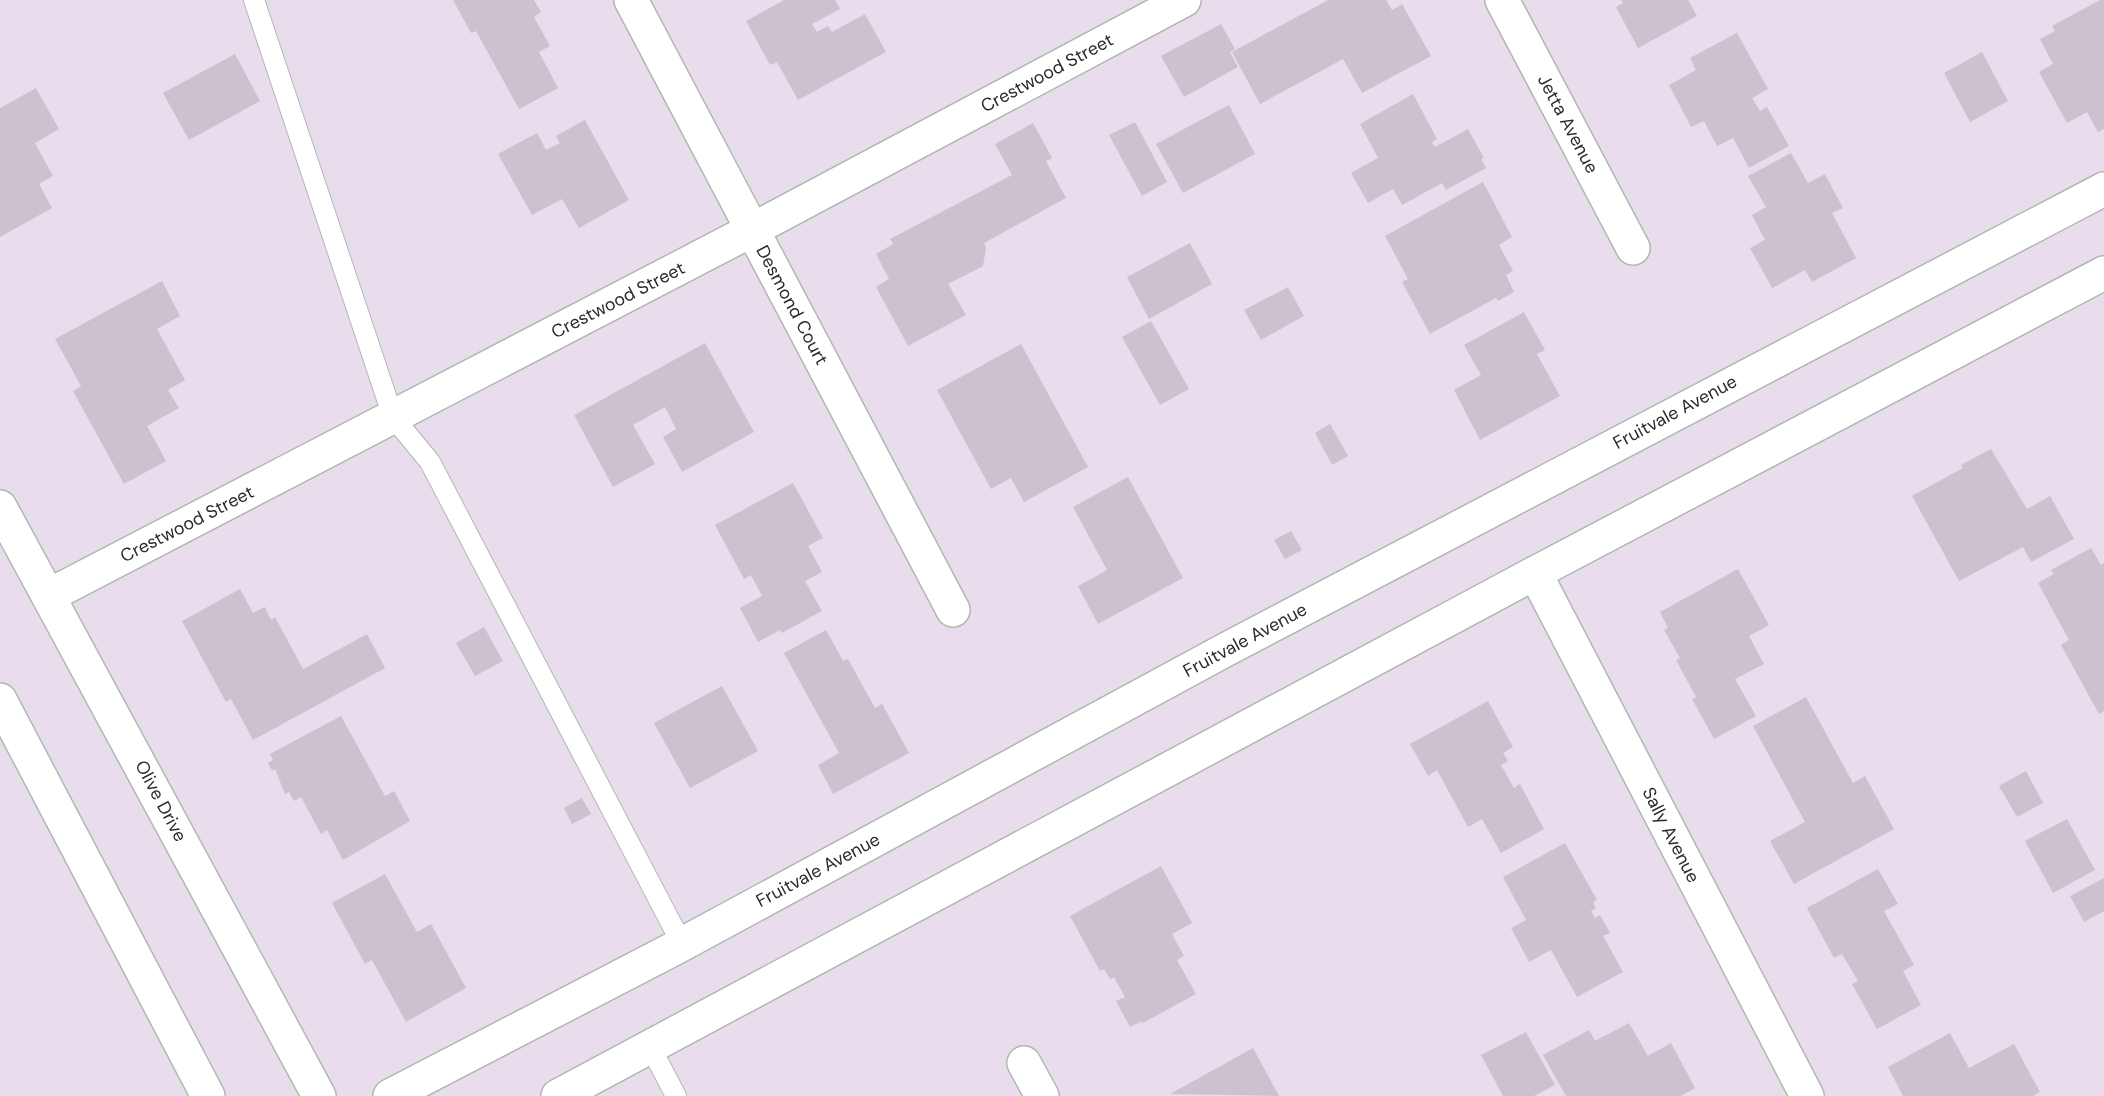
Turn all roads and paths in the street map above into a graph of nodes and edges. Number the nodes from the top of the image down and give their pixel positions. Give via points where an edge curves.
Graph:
1 (254, 0) edge
2 (631, 0) edge
3 (1184, 0) edge
4 (1502, 0) edge
5 (2104, 189) edge
6 (752, 230) junction
7 (1633, 248) dead end
8 (2104, 273) edge
9 (393, 417) junction
10 (0, 507) edge
11 (1535, 573) junction
12 (50, 595) junction
13 (953, 610) dead end
14 (0, 700) edge
15 (682, 944) junction
16 (651, 1048) junction
17 (1024, 1063) dead end
18 (208, 1096) edge
19 (319, 1096) edge
20 (390, 1096) edge
21 (558, 1096) edge
22 (676, 1096) edge
23 (1042, 1096) edge
24 (1807, 1096) edge

1 - 9 lane
2 - 6 main road, Desmond Court
3 - 6 main road, Crestwood Street
4 - 7 main road, Jetta Avenue
5 - 15 main road, Fruitvale Avenue via 1227,649
6 - 9 main road, Crestwood Street
6 - 13 main road, Desmond Court
8 - 11 main road
9 - 12 main road, Crestwood Street
9 - 15 lane via 430,462
10 - 12 main road, Olive Drive
11 - 16 main road
11 - 24 main road, Sally Avenue
12 - 19 main road, Olive Drive
14 - 18 main road
15 - 20 main road, Fruitvale Avenue
16 - 21 main road
16 - 22 lane
17 - 23 main road

